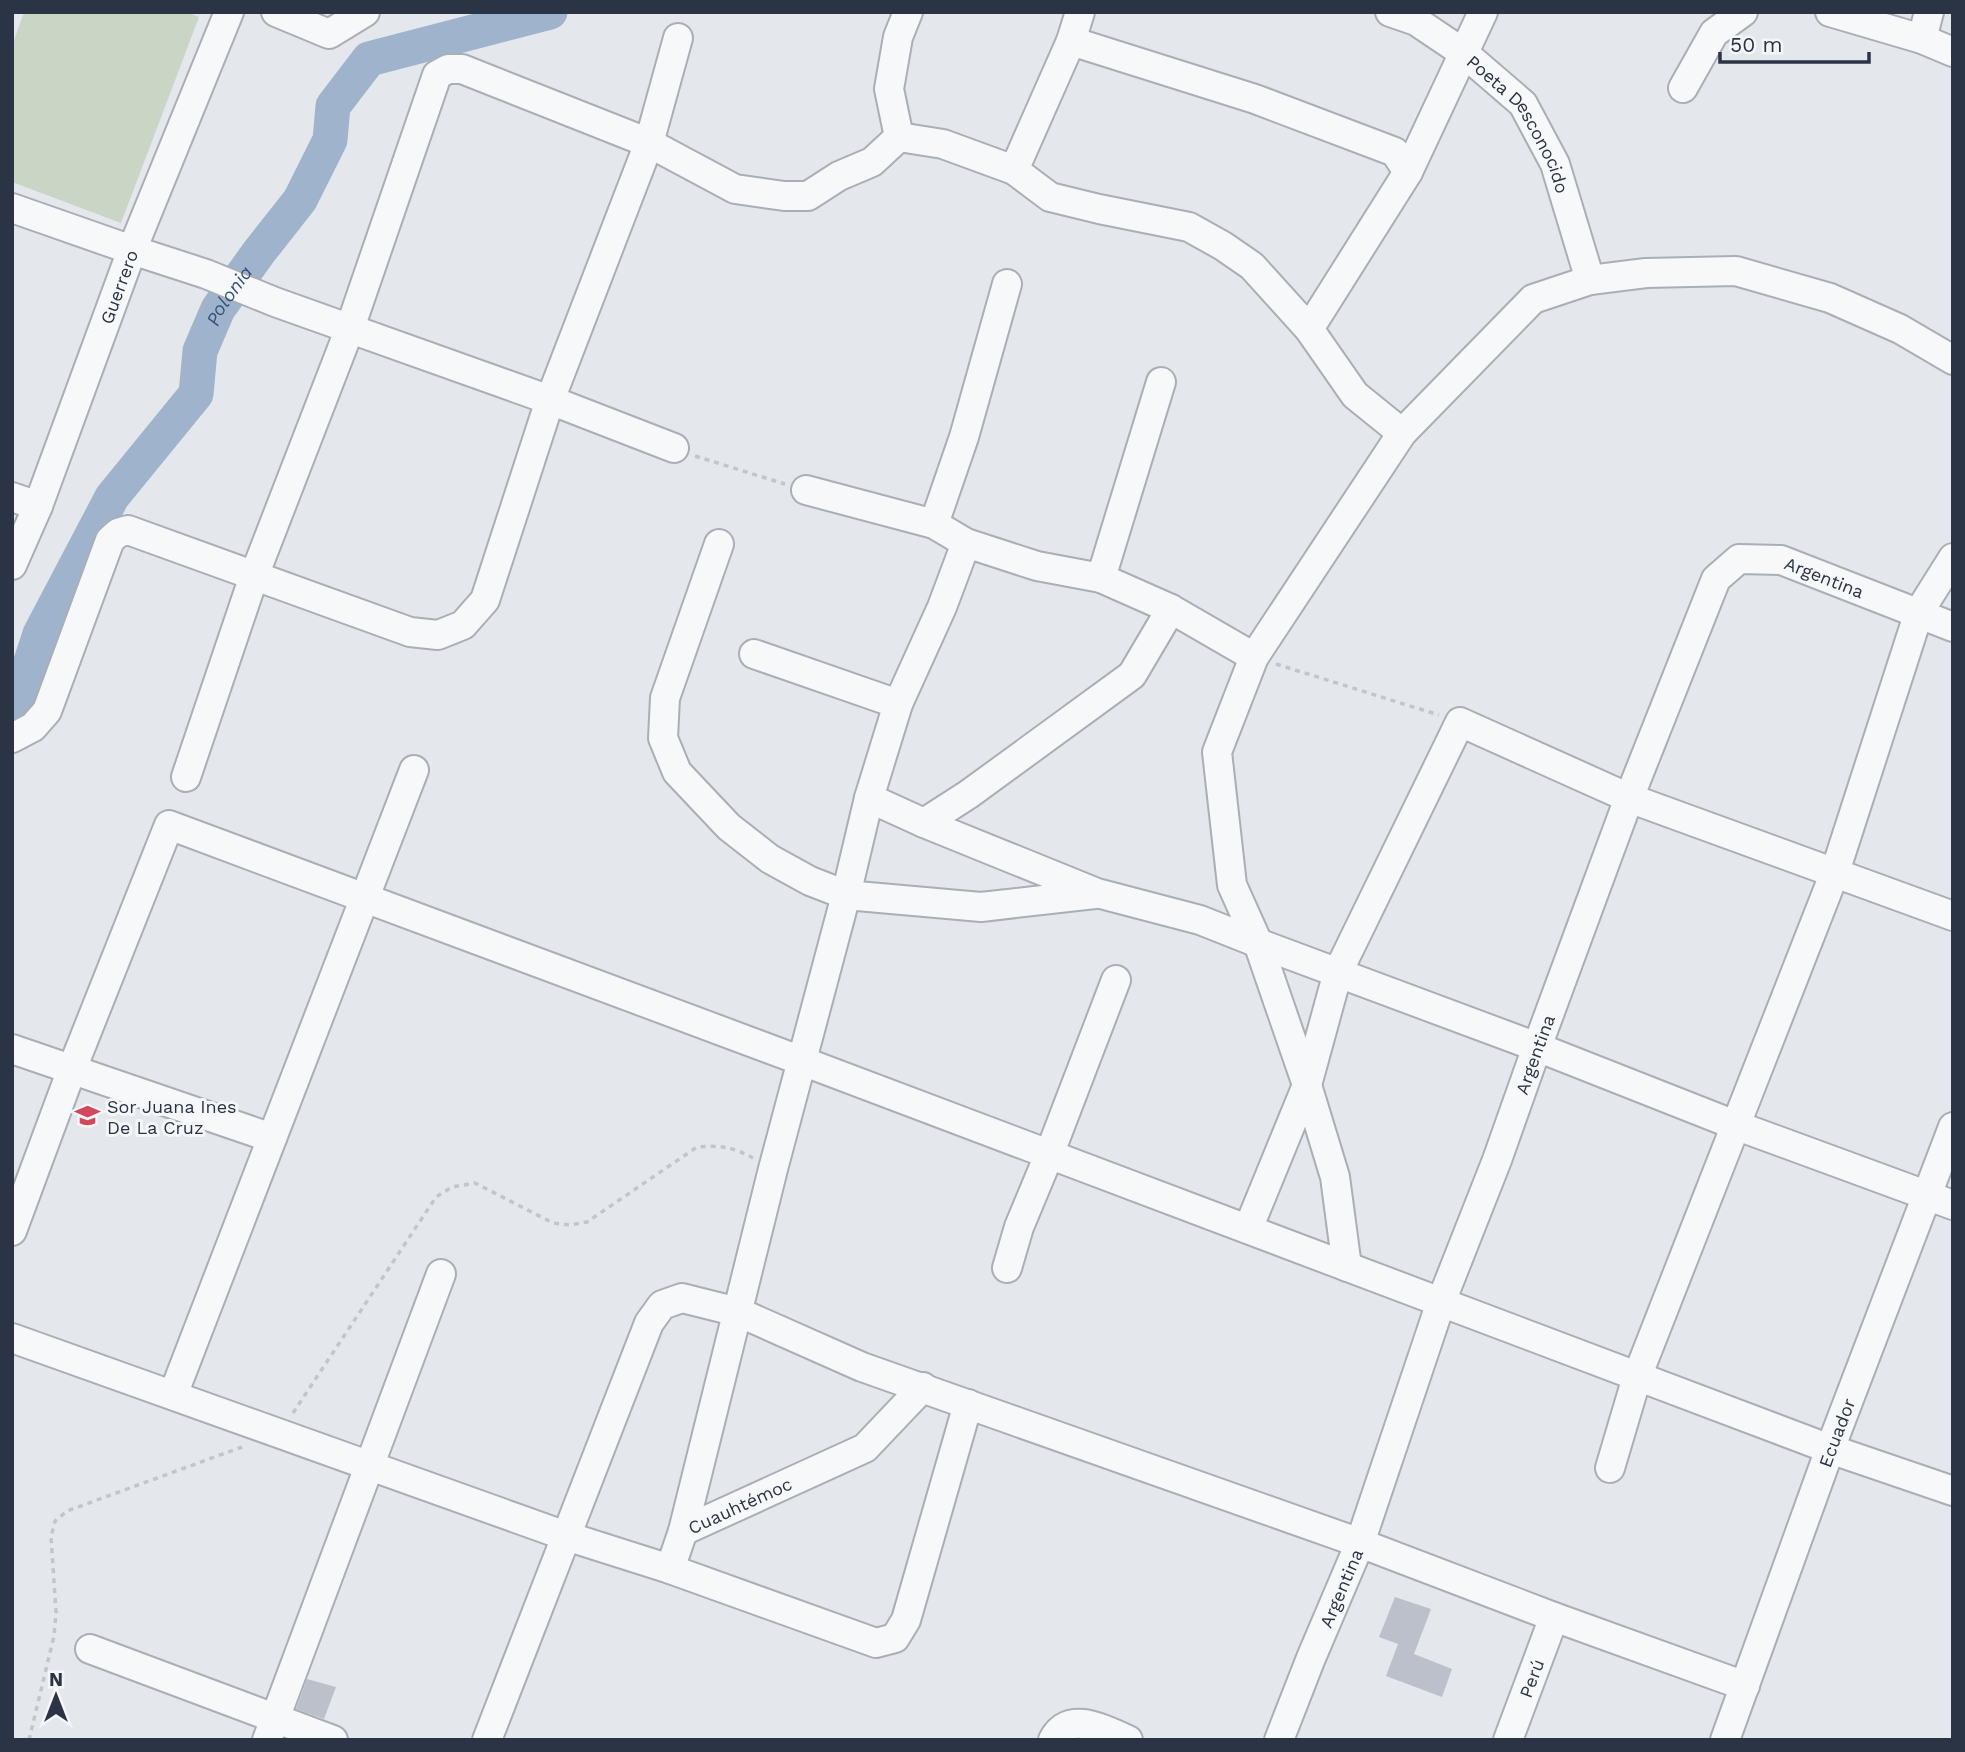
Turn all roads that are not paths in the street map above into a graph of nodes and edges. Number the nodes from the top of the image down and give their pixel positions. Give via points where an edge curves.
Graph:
1 (229, 12) edge
2 (276, 12) edge
3 (365, 12) edge
4 (908, 12) edge
5 (1080, 12) edge
6 (1390, 12) edge
7 (1483, 12) edge
8 (1743, 12) edge
9 (1830, 12) edge
10 (1926, 26) edge
11 (678, 38) dead end
12 (1071, 41) junction
13 (1953, 52) edge
14 (1465, 54) junction
15 (1683, 88) dead end
16 (899, 138) junction
17 (649, 143) junction
18 (1014, 170) junction
19 (1408, 172) junction
20 (12, 208) edge
21 (132, 250) junction
22 (1590, 280) junction
23 (1007, 284) dead end
24 (349, 328) junction
25 (1309, 329) junction
26 (1953, 360) edge
27 (1161, 382) dead end
28 (550, 400) junction
29 (1402, 433) junction
30 (674, 448) road end
31 (806, 490) road end
32 (25, 501) edge
33 (934, 524) junction
34 (719, 544) dead end
35 (966, 544) junction
36 (1953, 558) edge
37 (12, 565) edge
38 (254, 576) junction
39 (1101, 578) junction
40 (1171, 610) junction
41 (1919, 612) junction
42 (1953, 627) edge
43 (754, 654) dead end
44 (1254, 657) junction
45 (898, 704) junction
46 (12, 738) edge
47 (414, 770) dead end
48 (186, 777) dead end
49 (869, 798) junction
50 (1629, 798) junction
51 (924, 823) junction
52 (1835, 872) junction
53 (1097, 893) junction
54 (846, 895) junction
55 (365, 897) junction
56 (1953, 916) edge
57 (1258, 943) junction
58 (1338, 972) junction
59 (1116, 981) dead end
60 (1537, 1046) junction
61 (12, 1049) edge
62 (802, 1061) junction
63 (72, 1069) junction
64 (1307, 1085) junction
65 (1735, 1125) junction
66 (1953, 1127) edge
67 (272, 1138) junction
68 (1049, 1155) junction
69 (1940, 1200) edge
70 (1248, 1229) junction
71 (12, 1231) edge
72 (1347, 1267) junction
73 (1007, 1268) dead end
74 (441, 1274) dead end
75 (1441, 1302) junction
76 (738, 1312) junction
77 (12, 1338) edge
78 (1637, 1377) junction
79 (923, 1388) junction
80 (173, 1395) junction
81 (968, 1404) junction
82 (1830, 1449) junction
83 (369, 1466) junction
84 (1610, 1468) dead end
85 (1953, 1491) edge
86 (683, 1531) junction
87 (566, 1536) junction
88 (1360, 1543) junction
89 (670, 1569) junction
90 (1554, 1617) junction
91 (90, 1648) dead end
92 (1745, 1686) junction
93 (271, 1729) edge
94 (1054, 1738) edge
95 (333, 1740) edge
96 (487, 1740) edge
97 (1128, 1740) edge
98 (1279, 1740) edge
99 (1508, 1740) edge
100 (1725, 1740) edge

1 - 21 street, Guerrero
2 - 3 street via 329,34
4 - 16 street via 898,37 890,89
5 - 12 street
6 - 14 street, Poeta Desconocido via 1416,21
7 - 14 street
8 - 15 street via 1714,33
9 - 10 street
10 - 13 street
11 - 17 street
12 - 18 street
12 - 19 street via 1255,99 1395,152
14 - 19 street
14 - 22 street, Poeta Desconocido via 1523,104 1555,164
16 - 17 street via 872,162 808,196 735,189
16 - 18 street via 943,144
17 - 24 street via 462,69 438,75
17 - 28 street
18 - 25 street via 1050,197 1189,227 1252,265
19 - 25 street
20 - 21 street
21 - 24 street
21 - 32 street, Guerrero
22 - 26 street via 1646,273 1736,271 1830,298 1900,329
22 - 29 street via 1532,299
23 - 33 street
24 - 28 street
24 - 38 street
25 - 29 street via 1356,395
27 - 39 street
28 - 30 street
28 - 38 street via 485,600 463,625 438,635 410,632
29 - 44 street
31 - 33 street
32 - 37 street, Guerrero
33 - 35 street
34 - 54 street via 665,698 663,738 677,772 729,827 770,859
35 - 39 street via 1037,566
35 - 45 street
36 - 41 street
38 - 46 street via 128,530 118,533 110,541 47,711 33,727
38 - 48 street
39 - 40 street
40 - 44 street
40 - 51 street via 1132,675
41 - 42 street, Argentina
41 - 50 street, Argentina via 1781,560 1738,559 1716,579
41 - 52 street
43 - 45 street
44 - 57 street via 1217,752 1232,886
45 - 49 street
47 - 55 street
49 - 51 street
49 - 54 street
50 - 52 street
50 - 58 street via 1460,722
50 - 60 street, Argentina
51 - 53 street
52 - 56 street
52 - 65 street
53 - 54 street via 981,907
53 - 57 street via 1200,920
54 - 62 street
55 - 62 street
55 - 63 street via 169,825
55 - 67 street
57 - 58 street
57 - 64 street
58 - 60 street
58 - 64 street
59 - 68 street
60 - 65 street
60 - 75 street, Argentina
61 - 63 street
62 - 68 street
62 - 76 street
63 - 67 street
63 - 71 street
64 - 70 street
64 - 72 street via 1335,1177
65 - 69 street
65 - 78 street
66 - 69 street, Ecuador
67 - 80 street
68 - 70 street
68 - 73 street
69 - 82 street, Ecuador
70 - 72 street
72 - 75 street
74 - 83 street
75 - 78 street
75 - 88 street, Argentina
76 - 79 street via 862,1367
76 - 86 street
76 - 87 street via 682,1298 662,1305 649,1323
77 - 80 street
78 - 82 street
78 - 84 street
79 - 81 street
79 - 86 street, Cuauhtémoc via 865,1448
80 - 83 street
81 - 88 street
81 - 89 street via 906,1619 895,1638 876,1643
82 - 85 street
82 - 92 street, Ecuador
83 - 87 street
83 - 93 street
86 - 89 street, Cuauhtémoc
87 - 89 street
87 - 96 street
88 - 90 street
88 - 98 street, Argentina
90 - 92 street
90 - 99 street, Perú
91 - 93 street
92 - 100 street, Ecuador
93 - 95 street
94 - 97 street via 1068,1725 1089,1723

